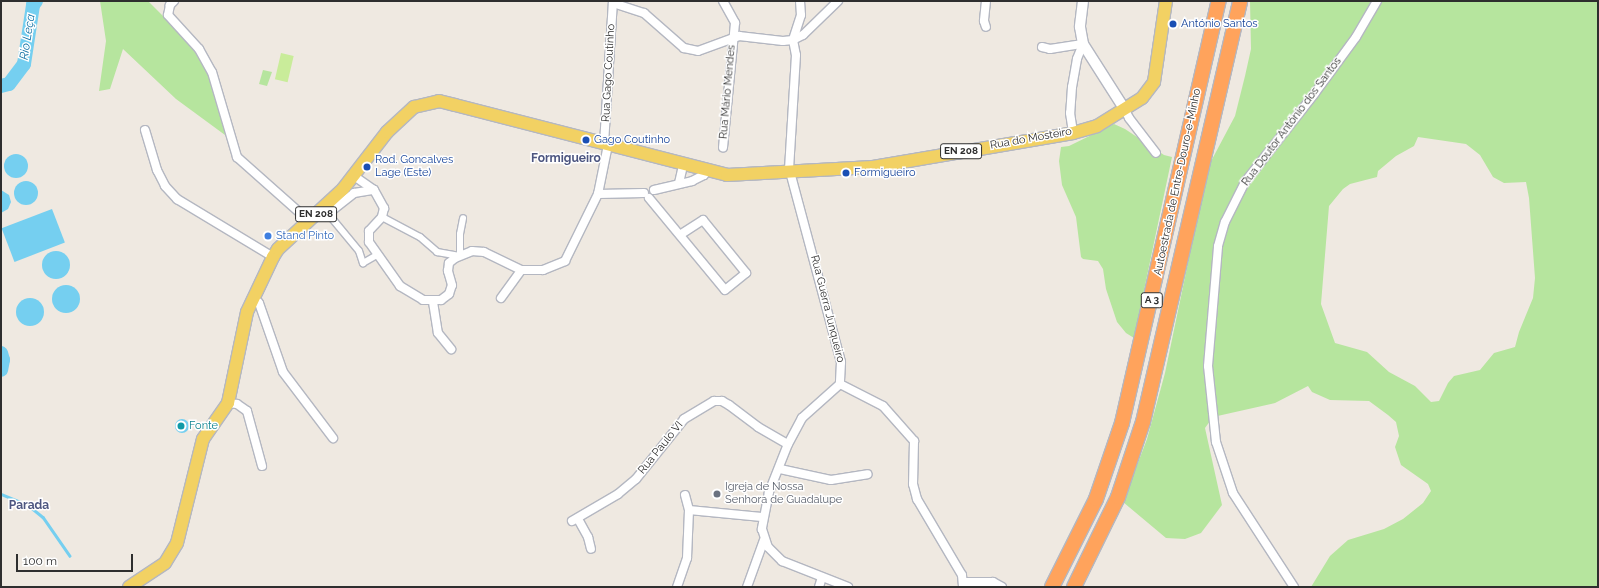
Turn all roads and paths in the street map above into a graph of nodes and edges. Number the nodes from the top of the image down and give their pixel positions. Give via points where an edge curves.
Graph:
1 (174, 1) edge
2 (724, 1) edge
3 (800, 1) edge
4 (838, 1) edge
5 (986, 1) edge
6 (1083, 1) edge
7 (1166, 1) edge
8 (1219, 1) edge
9 (1240, 1) edge
10 (1377, 1) edge
11 (613, 2) edge
12 (986, 28) dead end
13 (733, 38) junction
14 (793, 40) junction
15 (1083, 44) junction
16 (1042, 47) dead end
17 (1125, 110) junction
18 (145, 130) dead end
19 (1073, 133) junction
20 (606, 144) junction
21 (724, 147) dead end
22 (1156, 153) dead end
23 (688, 167) junction
24 (705, 171) junction
25 (791, 173) junction
26 (354, 176) junction
27 (679, 183) junction
28 (374, 190) junction
29 (598, 194) junction
30 (646, 196) junction
31 (330, 212) junction
32 (313, 217) junction
33 (382, 217) junction
34 (463, 218) dead end
35 (680, 235) junction
36 (377, 255) junction
37 (460, 256) junction
38 (273, 257) junction
39 (521, 270) junction
40 (254, 297) junction
41 (501, 298) dead end
42 (433, 302) junction
43 (451, 349) dead end
44 (840, 384) junction
45 (228, 404) junction
46 (333, 438) dead end
47 (788, 444) junction
48 (262, 466) dead end
49 (780, 469) junction
50 (868, 474) dead end
51 (685, 495) dead end
52 (689, 510) junction
53 (762, 517) junction
54 (764, 540) junction
55 (591, 549) dead end
56 (822, 577) junction
57 (963, 584) edge
58 (129, 587) edge
59 (677, 587) edge
60 (747, 587) edge
61 (819, 587) edge
62 (848, 587) edge
63 (1002, 587) edge
64 (1052, 587) edge
65 (1074, 587) edge
66 (1294, 587) edge

1 - 32 street via 170,5 168,15 198,49 212,72 237,157
2 - 13 street, Rua Mário Mendes via 735,24
3 - 14 street via 801,15
4 - 14 street via 803,35
5 - 12 street
6 - 15 street via 1080,27
7 - 17 main road, Rua do Mosteiro / EN 208 via 1154,82 1142,98
8 - 64 highway, Autoestrada de Entre-Douro-e-Minho / A 3 via 1122,423 1096,498
9 - 65 highway, Autoestrada de Entre-Douro-e-Minho / A 3 via 1143,422 1118,497
10 - 66 street, Rua Doutor António dos Santos via 1356,37 1245,182 1225,222 1218,246 1208,366 1216,442 1233,492
11 - 13 street via 644,13 690,50 708,50
11 - 20 street, Rua Gago Coutinho
13 - 14 street
13 - 21 street, Rua Mário Mendes
14 - 25 street, Rua Guerra Junqueiro via 796,55
15 - 16 street via 1050,49
15 - 17 street
15 - 19 street via 1077,59 1072,87 1070,113
17 - 19 main road, Rua do Mosteiro / EN 208 via 1097,126
17 - 22 street
18 - 38 street via 157,170 165,186 177,199
19 - 25 main road, Rua do Mosteiro / EN 208 via 873,167
20 - 23 main road, EN 208
20 - 26 main road, EN 208 via 439,101 426,102 402,115
20 - 29 street, Rua Gago Coutinho
23 - 24 main road, Rua do Mosteiro / EN 208
23 - 27 street
24 - 25 main road, Rua do Mosteiro / EN 208 via 727,175
24 - 27 street via 704,175 692,181
25 - 44 street, Rua Guerra Junqueiro via 841,362
26 - 28 street
26 - 32 main road, EN 208
27 - 30 street via 654,190 655,195
28 - 31 street via 354,192
28 - 33 street via 384,208
29 - 30 street
29 - 39 street, Rua Gago Coutinho via 565,261 543,270
30 - 35 street
31 - 32 street
31 - 36 street via 330,216 359,251 363,264
32 - 38 main road, EN 208 via 278,249
33 - 36 street via 367,236
33 - 37 street via 420,237 437,252
34 - 37 street
35 - 35 street via 725,290 746,273 703,220
36 - 42 street via 400,286
37 - 39 street via 480,251
37 - 42 street via 449,263 452,285 449,294 446,298
38 - 40 main road, EN 208
39 - 41 street
40 - 45 main road, EN 208 via 244,323
40 - 46 street via 259,303 282,372
42 - 43 street via 438,334
44 - 47 street via 802,418
44 - 57 street via 883,406 914,441 914,484 917,498
45 - 48 street via 237,404 247,411
45 - 58 main road, EN 208 via 203,439 181,534 172,554 165,563
47 - 49 street
47 - 55 street, Rua Paulo VI via 758,428 729,405 722,401 714,401 684,419 636,479 575,520 588,537
49 - 50 street via 831,480
49 - 53 street
51 - 52 street
52 - 53 street
52 - 59 street via 687,558
53 - 54 street
54 - 56 street via 782,561
54 - 60 street
56 - 61 street
56 - 62 street
57 - 63 street via 993,582

